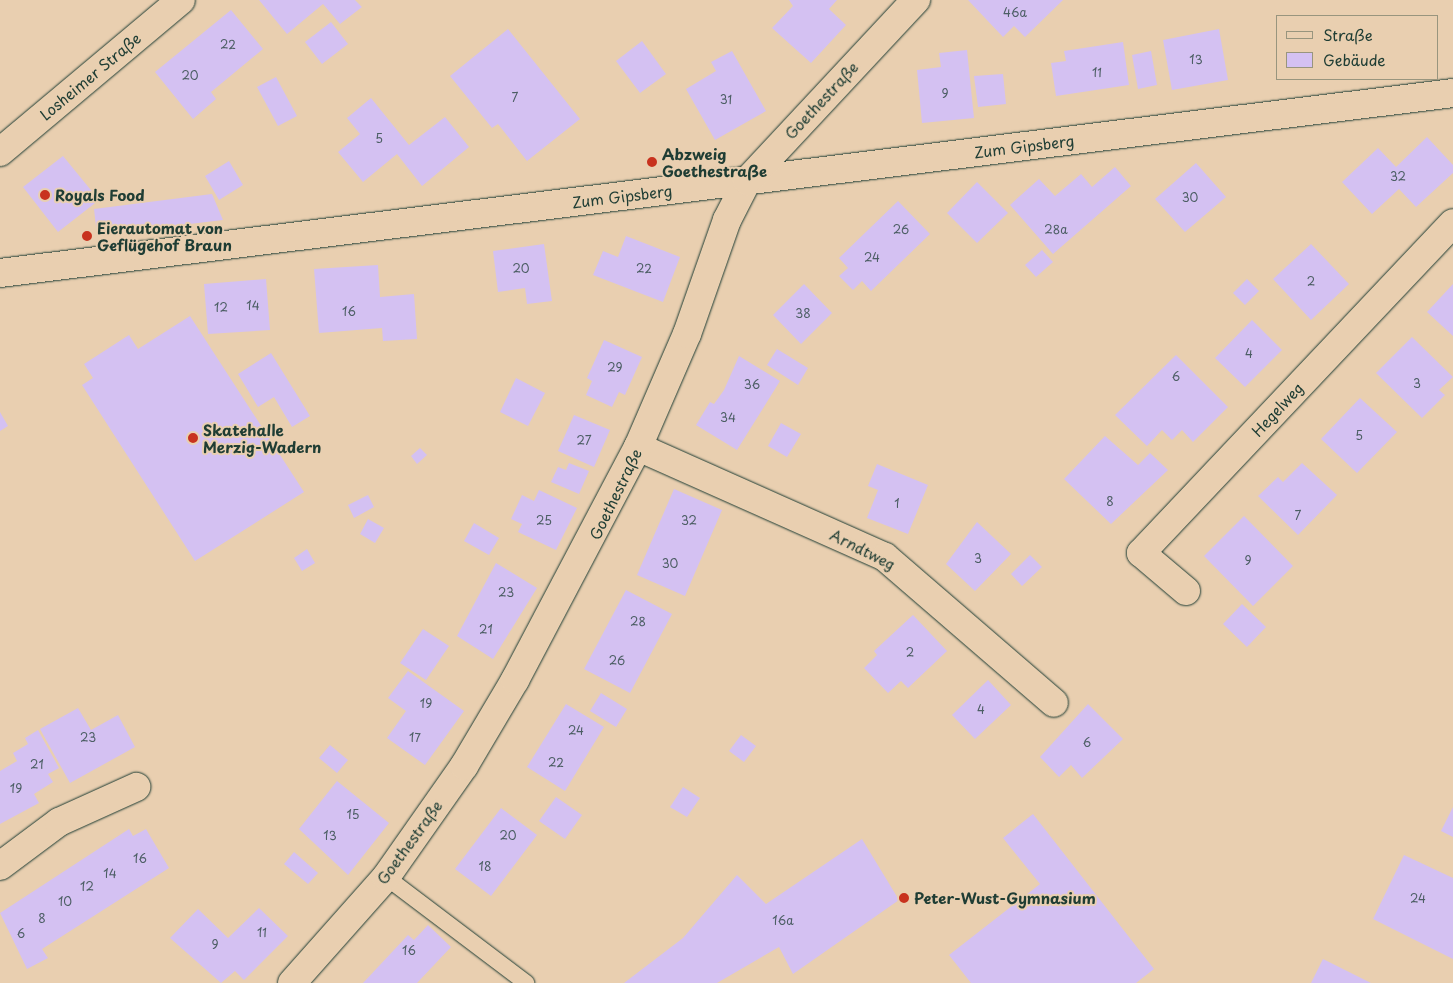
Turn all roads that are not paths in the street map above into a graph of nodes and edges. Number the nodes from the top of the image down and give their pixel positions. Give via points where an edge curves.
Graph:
1 (181, 0) edge
2 (916, 0) edge
3 (1453, 93) edge
4 (0, 152) edge
5 (747, 181) junction
6 (1453, 223) edge
7 (0, 273) edge
8 (638, 447) junction
9 (1186, 591) dead end
10 (1054, 703) dead end
11 (136, 787) dead end
12 (0, 866) edge
13 (386, 877) junction
14 (292, 983) edge
15 (526, 983) edge

1 - 4 street, Losheimer Straße
2 - 5 street, Goethestraße
3 - 5 street, Zum Gipsberg
5 - 7 street, Zum Gipsberg
5 - 8 street, Goethestraße via 727,220 687,334
6 - 9 street, Hegelweg via 1141,553
8 - 10 street, Arndtweg via 886,557
8 - 13 street, Goethestraße via 515,680 464,766
11 - 12 street via 59,822
13 - 14 street, Goethestraße
13 - 15 lane

